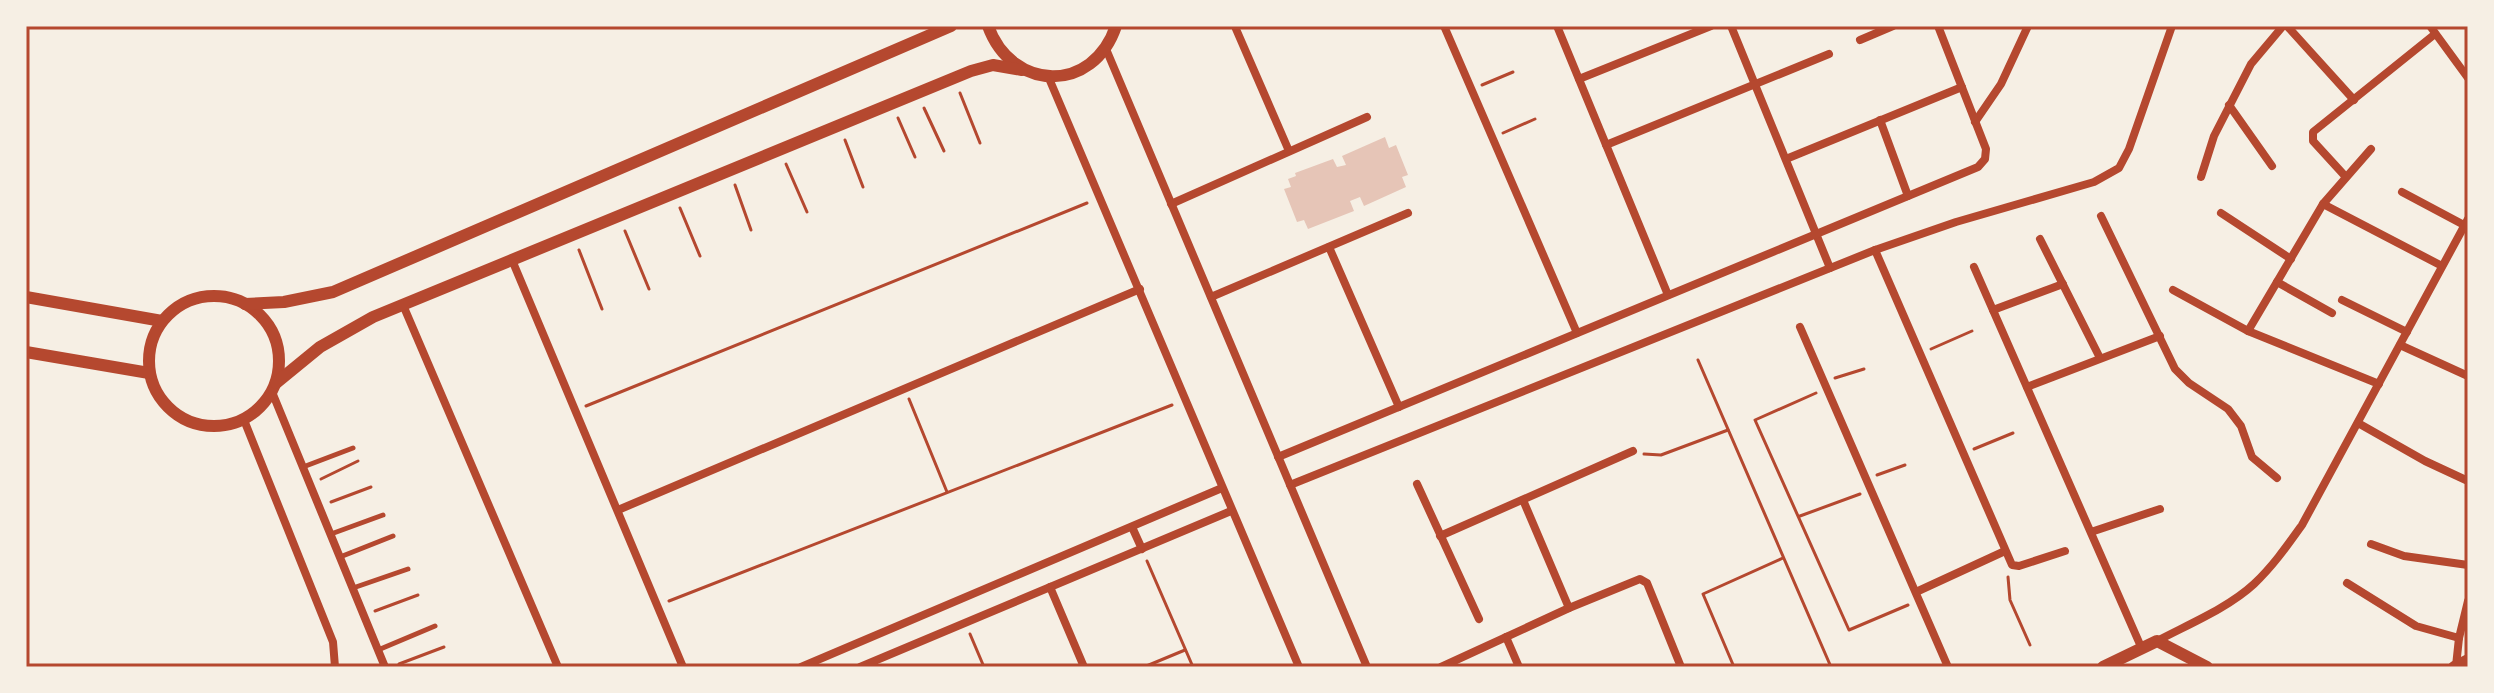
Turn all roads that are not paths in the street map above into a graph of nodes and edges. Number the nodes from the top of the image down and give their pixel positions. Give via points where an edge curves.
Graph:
1 (951, 26) edge
2 (988, 26) edge
3 (1116, 26) edge
4 (1444, 26) edge
5 (1557, 26) edge
6 (1711, 26) edge
7 (1731, 26) edge
8 (1893, 26) edge
9 (1938, 26) edge
10 (2028, 26) edge
11 (2172, 26) edge
12 (2285, 26) edge
13 (2431, 28) edge
14 (1236, 29) dead end
15 (1860, 40) dead end
16 (1106, 49) junction
17 (1829, 54) dead end
18 (1022, 70) junction
19 (1048, 76) junction
20 (2468, 78) edge
21 (1579, 79) junction
22 (1755, 84) junction
23 (1962, 87) junction
24 (2354, 100) junction
25 (2229, 105) junction
26 (1367, 117) dead end
27 (1880, 120) junction
28 (1975, 122) junction
29 (1606, 145) junction
30 (2371, 149) dead end
31 (1289, 151) junction
32 (1786, 159) junction
33 (2272, 166) dead end
34 (2345, 176) junction
35 (2201, 177) dead end
36 (2402, 192) dead end
37 (1908, 196) junction
38 (1171, 204) junction
39 (2323, 204) junction
40 (1408, 213) dead end
41 (2221, 213) dead end
42 (2101, 216) dead end
43 (2466, 222) edge
44 (1817, 233) junction
45 (2040, 239) dead end
46 (1329, 247) junction
47 (1875, 250) junction
48 (2291, 259) junction
49 (512, 260) junction
50 (2442, 266) junction
51 (1974, 267) dead end
52 (1830, 268) junction
53 (2277, 282) junction
54 (2063, 284) junction
55 (1140, 289) junction
56 (2173, 290) dead end
57 (1668, 295) junction
58 (26, 297) edge
59 (1211, 297) junction
60 (2342, 300) dead end
61 (245, 304) junction
62 (403, 305) junction
63 (1993, 310) junction
64 (2332, 313) dead end
65 (162, 321) junction
66 (1800, 327) dead end
67 (2248, 331) junction
68 (2407, 332) junction
69 (1577, 333) junction
70 (2160, 336) junction
71 (2400, 345) junction
72 (26, 352) edge
73 (2100, 358) junction
74 (149, 373) junction
75 (2468, 376) edge
76 (2379, 384) junction
77 (2027, 387) junction
78 (274, 388) junction
79 (1399, 407) junction
80 (244, 420) junction
81 (2358, 423) junction
82 (353, 448) dead end
83 (1633, 451) road end
84 (1278, 457) junction
85 (303, 467) junction
86 (2277, 478) dead end
87 (2468, 481) edge
88 (1417, 484) dead end
89 (1290, 485) junction
90 (1222, 488) junction
91 (1523, 500) junction
92 (2160, 509) dead end
93 (618, 510) junction
94 (1231, 511) junction
95 (383, 515) dead end
96 (1132, 527) junction
97 (2091, 532) junction
98 (331, 534) junction
99 (393, 536) dead end
100 (1440, 536) junction
101 (2371, 544) dead end
102 (1142, 549) junction
103 (2005, 551) junction
104 (2065, 551) dead end
105 (340, 557) junction
106 (2468, 565) edge
107 (408, 569) dead end
108 (2347, 583) dead end
109 (1050, 587) junction
110 (353, 588) junction
111 (1918, 596) junction
112 (2468, 601) edge
113 (1569, 608) junction
114 (1479, 619) dead end
115 (435, 626) dead end
116 (1506, 637) junction
117 (2459, 638) junction
118 (2157, 641) junction
119 (2142, 649) junction
120 (378, 650) junction
121 (2468, 660) edge
122 (2455, 666) edge
123 (335, 667) edge
124 (385, 667) edge
125 (558, 667) edge
126 (683, 667) edge
127 (801, 667) edge
128 (860, 667) edge
129 (1084, 667) edge
130 (1299, 667) edge
131 (1367, 667) edge
132 (1441, 667) edge
133 (1519, 667) edge
134 (1681, 667) edge
135 (1948, 667) edge
136 (2103, 667) edge
137 (2207, 667) edge

1 - 61 street via 333,292
2 - 18 street via 993,42
3 - 16 street
4 - 69 street
5 - 21 street
6 - 21 street
7 - 22 street
8 - 15 street
9 - 23 street
10 - 28 street via 2001,84
11 - 47 street via 2119,168 2094,182
12 - 24 street
12 - 25 street via 2251,64
13 - 20 street
13 - 24 street
14 - 31 street
16 - 19 street via 1081,70
16 - 38 street
17 - 22 street
18 - 19 street
18 - 49 street via 993,65 954,78
19 - 55 street
21 - 29 street
22 - 29 street
22 - 32 street
23 - 27 street
23 - 28 street
24 - 34 street via 2312,138
25 - 33 street
25 - 35 street
26 - 31 street
27 - 32 street
27 - 37 street
28 - 37 street via 1986,149 1978,167
29 - 57 street
30 - 34 street
31 - 38 street
32 - 44 street
34 - 39 street
36 - 43 street
37 - 44 street
38 - 59 street
39 - 48 street
39 - 50 street
40 - 46 street
41 - 48 street
42 - 70 street
43 - 50 street
44 - 52 street
44 - 57 street
45 - 54 street
46 - 59 street
46 - 79 street
47 - 52 street
47 - 103 street
48 - 53 street
49 - 62 street
49 - 93 street
50 - 68 street
51 - 63 street
52 - 89 street
53 - 64 street
53 - 67 street
54 - 63 street
54 - 73 street
55 - 90 street
55 - 93 street
56 - 67 street
57 - 69 street
58 - 65 street
59 - 84 street
60 - 68 street
61 - 65 street via 200,297
61 - 78 street via 258,312 275,338 280,368
62 - 78 street via 337,336
62 - 125 street
63 - 77 street
65 - 74 street via 153,337
66 - 111 street
67 - 76 street
68 - 71 street
69 - 79 street
70 - 73 street
70 - 86 street via 2181,377 2228,409 2241,426 2252,457
71 - 75 street
71 - 76 street
72 - 74 street
73 - 77 street
74 - 80 street via 164,404 177,416 210,427
76 - 81 street
77 - 97 street
78 - 80 street
78 - 85 street
79 - 84 street
80 - 123 street via 333,642
81 - 87 street
81 - 118 street via 2302,525 2254,585
82 - 85 lane
83 - 91 street
84 - 89 street
85 - 98 street
88 - 100 street
89 - 131 street
90 - 94 street
90 - 96 street
91 - 100 street
91 - 113 street
92 - 97 street
93 - 126 street
94 - 102 street
94 - 130 street
95 - 98 lane
96 - 102 street
96 - 127 street
97 - 119 street
98 - 105 street
99 - 105 lane
100 - 114 street
101 - 106 street via 2404,556
102 - 109 street
103 - 104 street via 2012,565 2019,566
103 - 111 street
105 - 110 street
107 - 110 lane
108 - 117 street via 2416,626
109 - 128 street
109 - 129 street
110 - 120 street
111 - 135 street
112 - 117 street
113 - 116 street
113 - 134 street via 1644,580
115 - 120 lane
116 - 132 street
116 - 133 street
117 - 122 street
118 - 119 street
118 - 137 street
119 - 136 street
120 - 124 street
121 - 122 street

